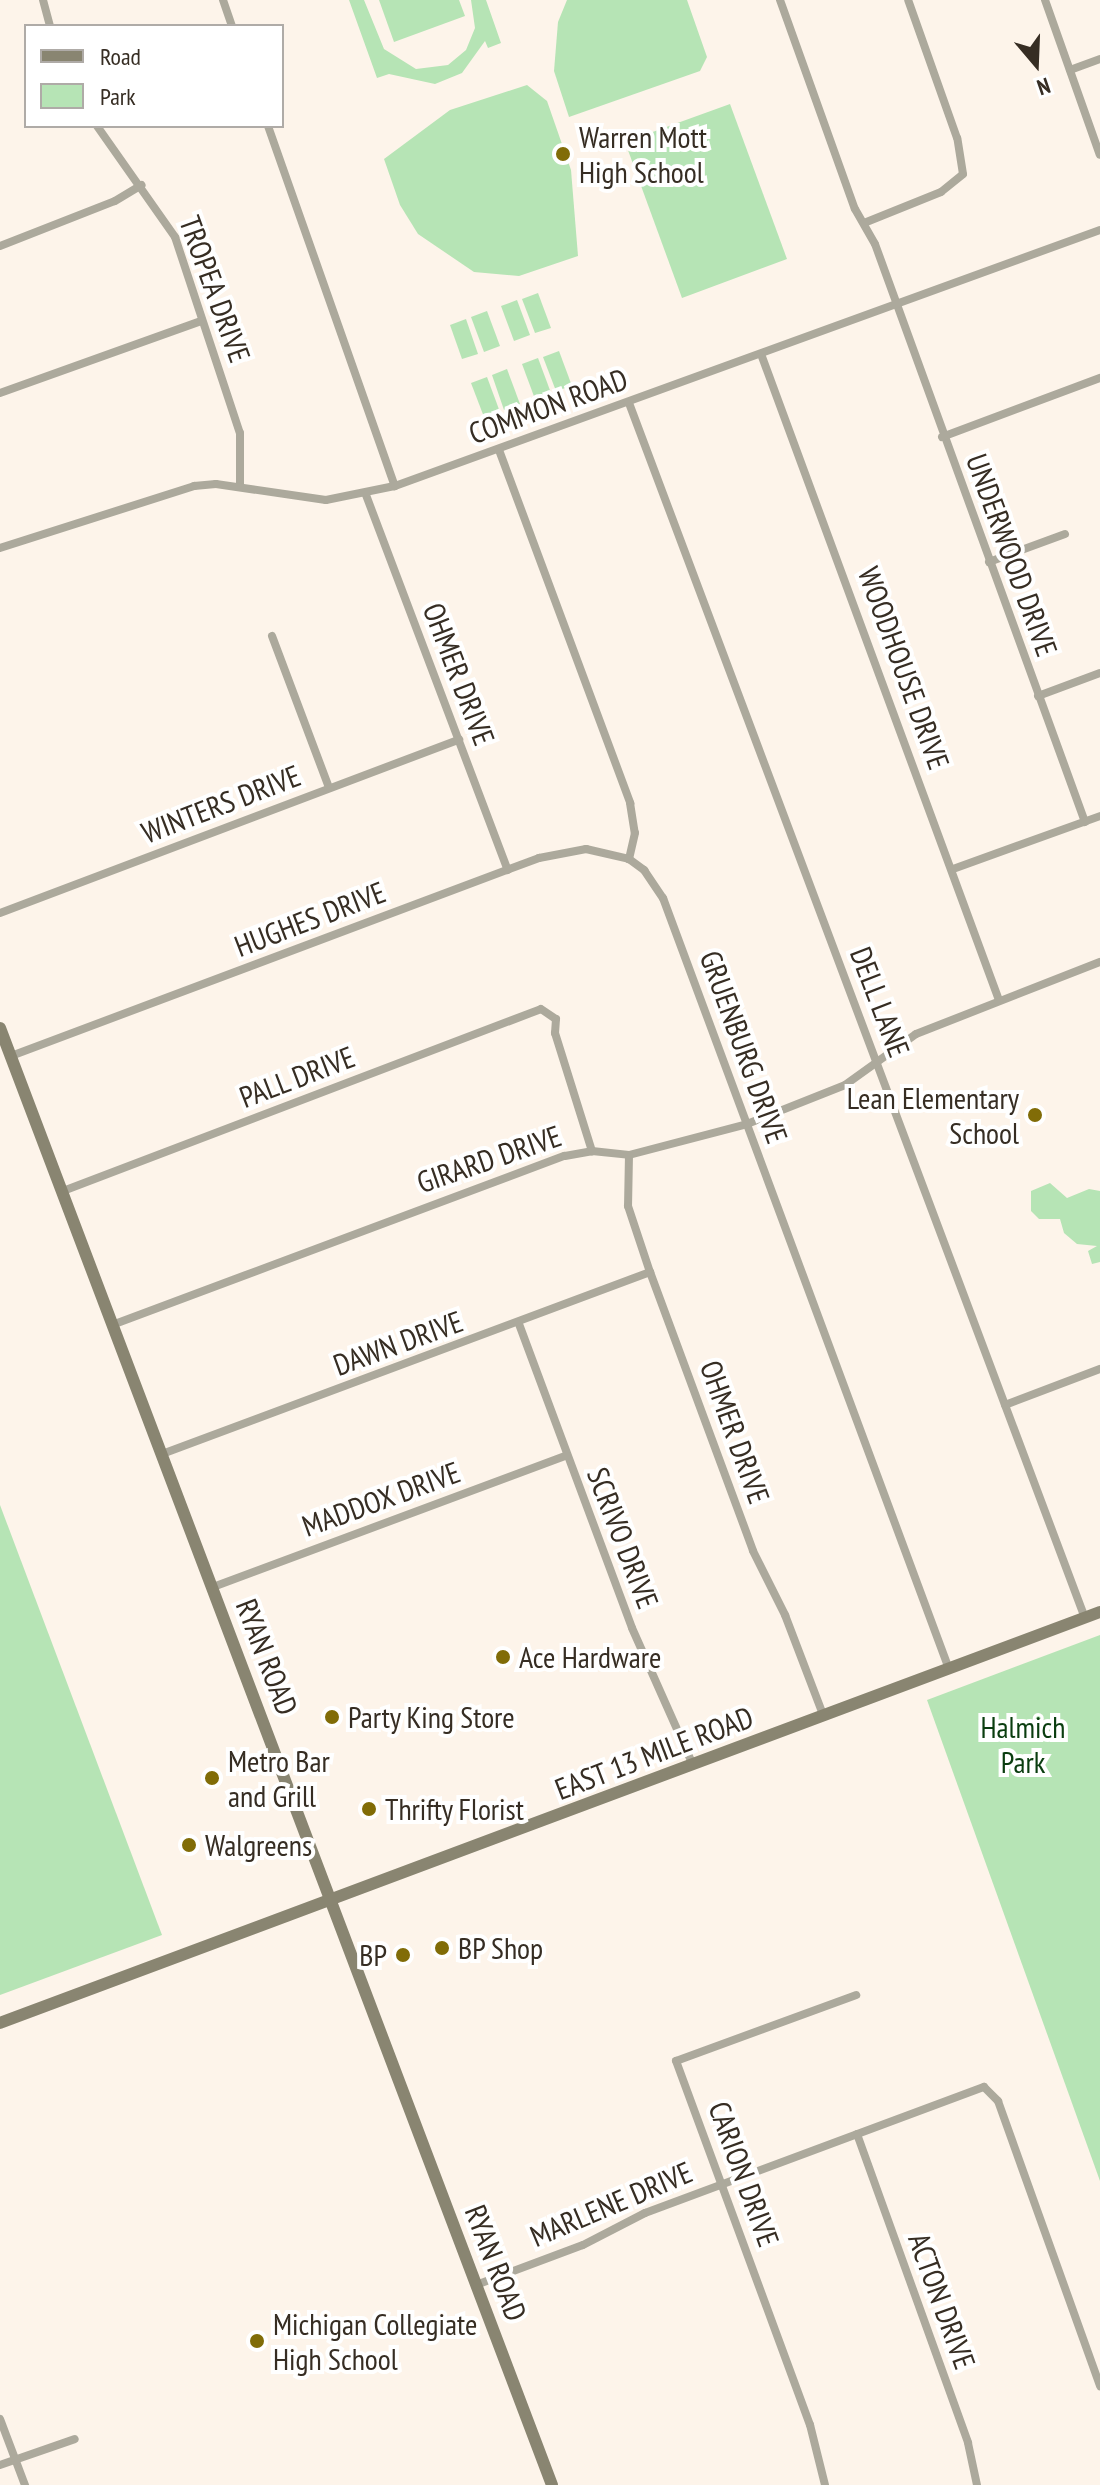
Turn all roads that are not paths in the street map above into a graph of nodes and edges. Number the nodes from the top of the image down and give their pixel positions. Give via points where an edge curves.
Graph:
1 (43, 0) edge
2 (223, 0) edge
3 (780, 0) edge
4 (908, 0) edge
5 (1045, 0) edge
6 (49, 24) edge
7 (231, 24) edge
8 (1100, 59) edge
9 (1070, 70) junction
10 (99, 128) edge
11 (269, 128) edge
12 (1100, 155) edge
13 (142, 185) junction
14 (864, 223) junction
15 (1100, 230) edge
16 (0, 246) edge
17 (895, 305) junction
18 (201, 321) junction
19 (761, 354) junction
20 (1100, 378) edge
21 (0, 393) edge
22 (629, 403) junction
23 (942, 437) junction
24 (499, 450) junction
25 (395, 486) junction
26 (240, 487) junction
27 (366, 495) junction
28 (1065, 534) dead end
29 (0, 548) edge
30 (989, 562) junction
31 (272, 636) dead end
32 (1100, 673) edge
33 (1038, 696) junction
34 (459, 740) junction
35 (329, 788) junction
36 (1100, 816) edge
37 (1085, 822) junction
38 (629, 859) junction
39 (953, 869) junction
40 (508, 870) junction
41 (0, 913) edge
42 (1100, 962) edge
43 (999, 1000) junction
44 (0, 1028) edge
45 (11, 1056) junction
46 (877, 1061) junction
47 (747, 1124) junction
48 (592, 1151) junction
49 (629, 1155) junction
50 (63, 1191) junction
51 (650, 1272) junction
52 (519, 1324) junction
53 (112, 1325) junction
54 (1100, 1369) edge
55 (1005, 1405) junction
56 (162, 1454) junction
57 (566, 1456) junction
58 (213, 1587) junction
59 (1100, 1612) edge
60 (1085, 1618) junction
61 (949, 1669) junction
62 (824, 1717) junction
63 (693, 1765) junction
64 (330, 1900) junction
65 (856, 1995) dead end
66 (0, 2023) edge
67 (857, 2134) junction
68 (723, 2184) junction
69 (476, 2285) junction
70 (1100, 2386) edge
71 (0, 2419) edge
72 (75, 2439) dead end
73 (15, 2459) junction
74 (0, 2465) edge
75 (25, 2485) edge
76 (552, 2485) edge
77 (825, 2485) edge
78 (977, 2485) edge

1 - 6 street
2 - 7 street
3 - 14 street, UNDERWOOD DRIVE
4 - 14 street via 957,138 963,174 941,192
5 - 9 street
8 - 9 street
9 - 12 street
10 - 13 street, TROPEA DRIVE
11 - 25 street
13 - 16 street via 104,206
13 - 18 street, TROPEA DRIVE via 175,237
14 - 17 street, UNDERWOOD DRIVE
15 - 17 street, COMMON ROAD
17 - 19 street, COMMON ROAD
17 - 23 street, UNDERWOOD DRIVE
18 - 21 street
18 - 26 street, TROPEA DRIVE via 240,433
19 - 22 street, COMMON ROAD
19 - 39 street, WOODHOUSE DRIVE
20 - 23 street
22 - 24 street, COMMON ROAD
22 - 46 street, DELL LANE
23 - 30 street, UNDERWOOD DRIVE
24 - 25 street, COMMON ROAD
24 - 38 street via 630,803 635,833
25 - 27 street, COMMON ROAD
26 - 27 street, COMMON ROAD via 302,499
26 - 29 street, COMMON ROAD via 216,484 163,492
27 - 34 street, OHMER DRIVE
28 - 30 street
30 - 33 street, UNDERWOOD DRIVE
31 - 35 street
32 - 33 street
33 - 37 street, UNDERWOOD DRIVE
34 - 35 street, WINTERS DRIVE
34 - 40 street, OHMER DRIVE
35 - 41 street, WINTERS DRIVE
36 - 37 street
37 - 39 street
38 - 40 street, HUGHES DRIVE via 586,849
38 - 47 street, GRUENBURG DRIVE via 644,870 663,898
39 - 43 street, WOODHOUSE DRIVE
40 - 45 street, HUGHES DRIVE
42 - 43 street, GIRARD DRIVE
43 - 46 street, GIRARD DRIVE via 916,1034
44 - 45 main road, RYAN ROAD
45 - 50 main road, RYAN ROAD
46 - 47 street, GIRARD DRIVE via 845,1085
46 - 55 street, DELL LANE
47 - 49 street, GIRARD DRIVE
47 - 61 street, GRUENBURG DRIVE
48 - 49 street, GIRARD DRIVE
48 - 50 street, PALL DRIVE via 586,1118 555,1033 556,1019 548,1011
48 - 53 street, GIRARD DRIVE via 458,1193
49 - 51 street, OHMER DRIVE via 628,1206
50 - 53 main road, RYAN ROAD
51 - 52 street, DAWN DRIVE
51 - 62 street, OHMER DRIVE via 753,1551 785,1615
52 - 56 street, DAWN DRIVE
52 - 57 street, SCRIVO DRIVE
53 - 56 main road, RYAN ROAD
54 - 55 street
55 - 60 street, DELL LANE
56 - 58 main road, RYAN ROAD
57 - 58 street, MADDOX DRIVE
57 - 63 street, SCRIVO DRIVE via 632,1628
58 - 64 main road, RYAN ROAD
59 - 60 main road, EAST 13 MILE ROAD
60 - 61 main road, EAST 13 MILE ROAD
61 - 62 main road, EAST 13 MILE ROAD
62 - 63 main road, EAST 13 MILE ROAD
63 - 64 main road, EAST 13 MILE ROAD
64 - 66 main road, EAST 13 MILE ROAD
64 - 69 main road, RYAN ROAD
65 - 68 street, CARION DRIVE via 676,2061
67 - 68 street, MARLENE DRIVE
67 - 70 street, MARLENE DRIVE via 989,2088
67 - 78 street, ACTON DRIVE via 968,2443
68 - 69 street, MARLENE DRIVE
68 - 77 street, CARION DRIVE via 810,2425
69 - 76 main road, RYAN ROAD
71 - 73 street
72 - 73 street
73 - 74 street
73 - 75 street

